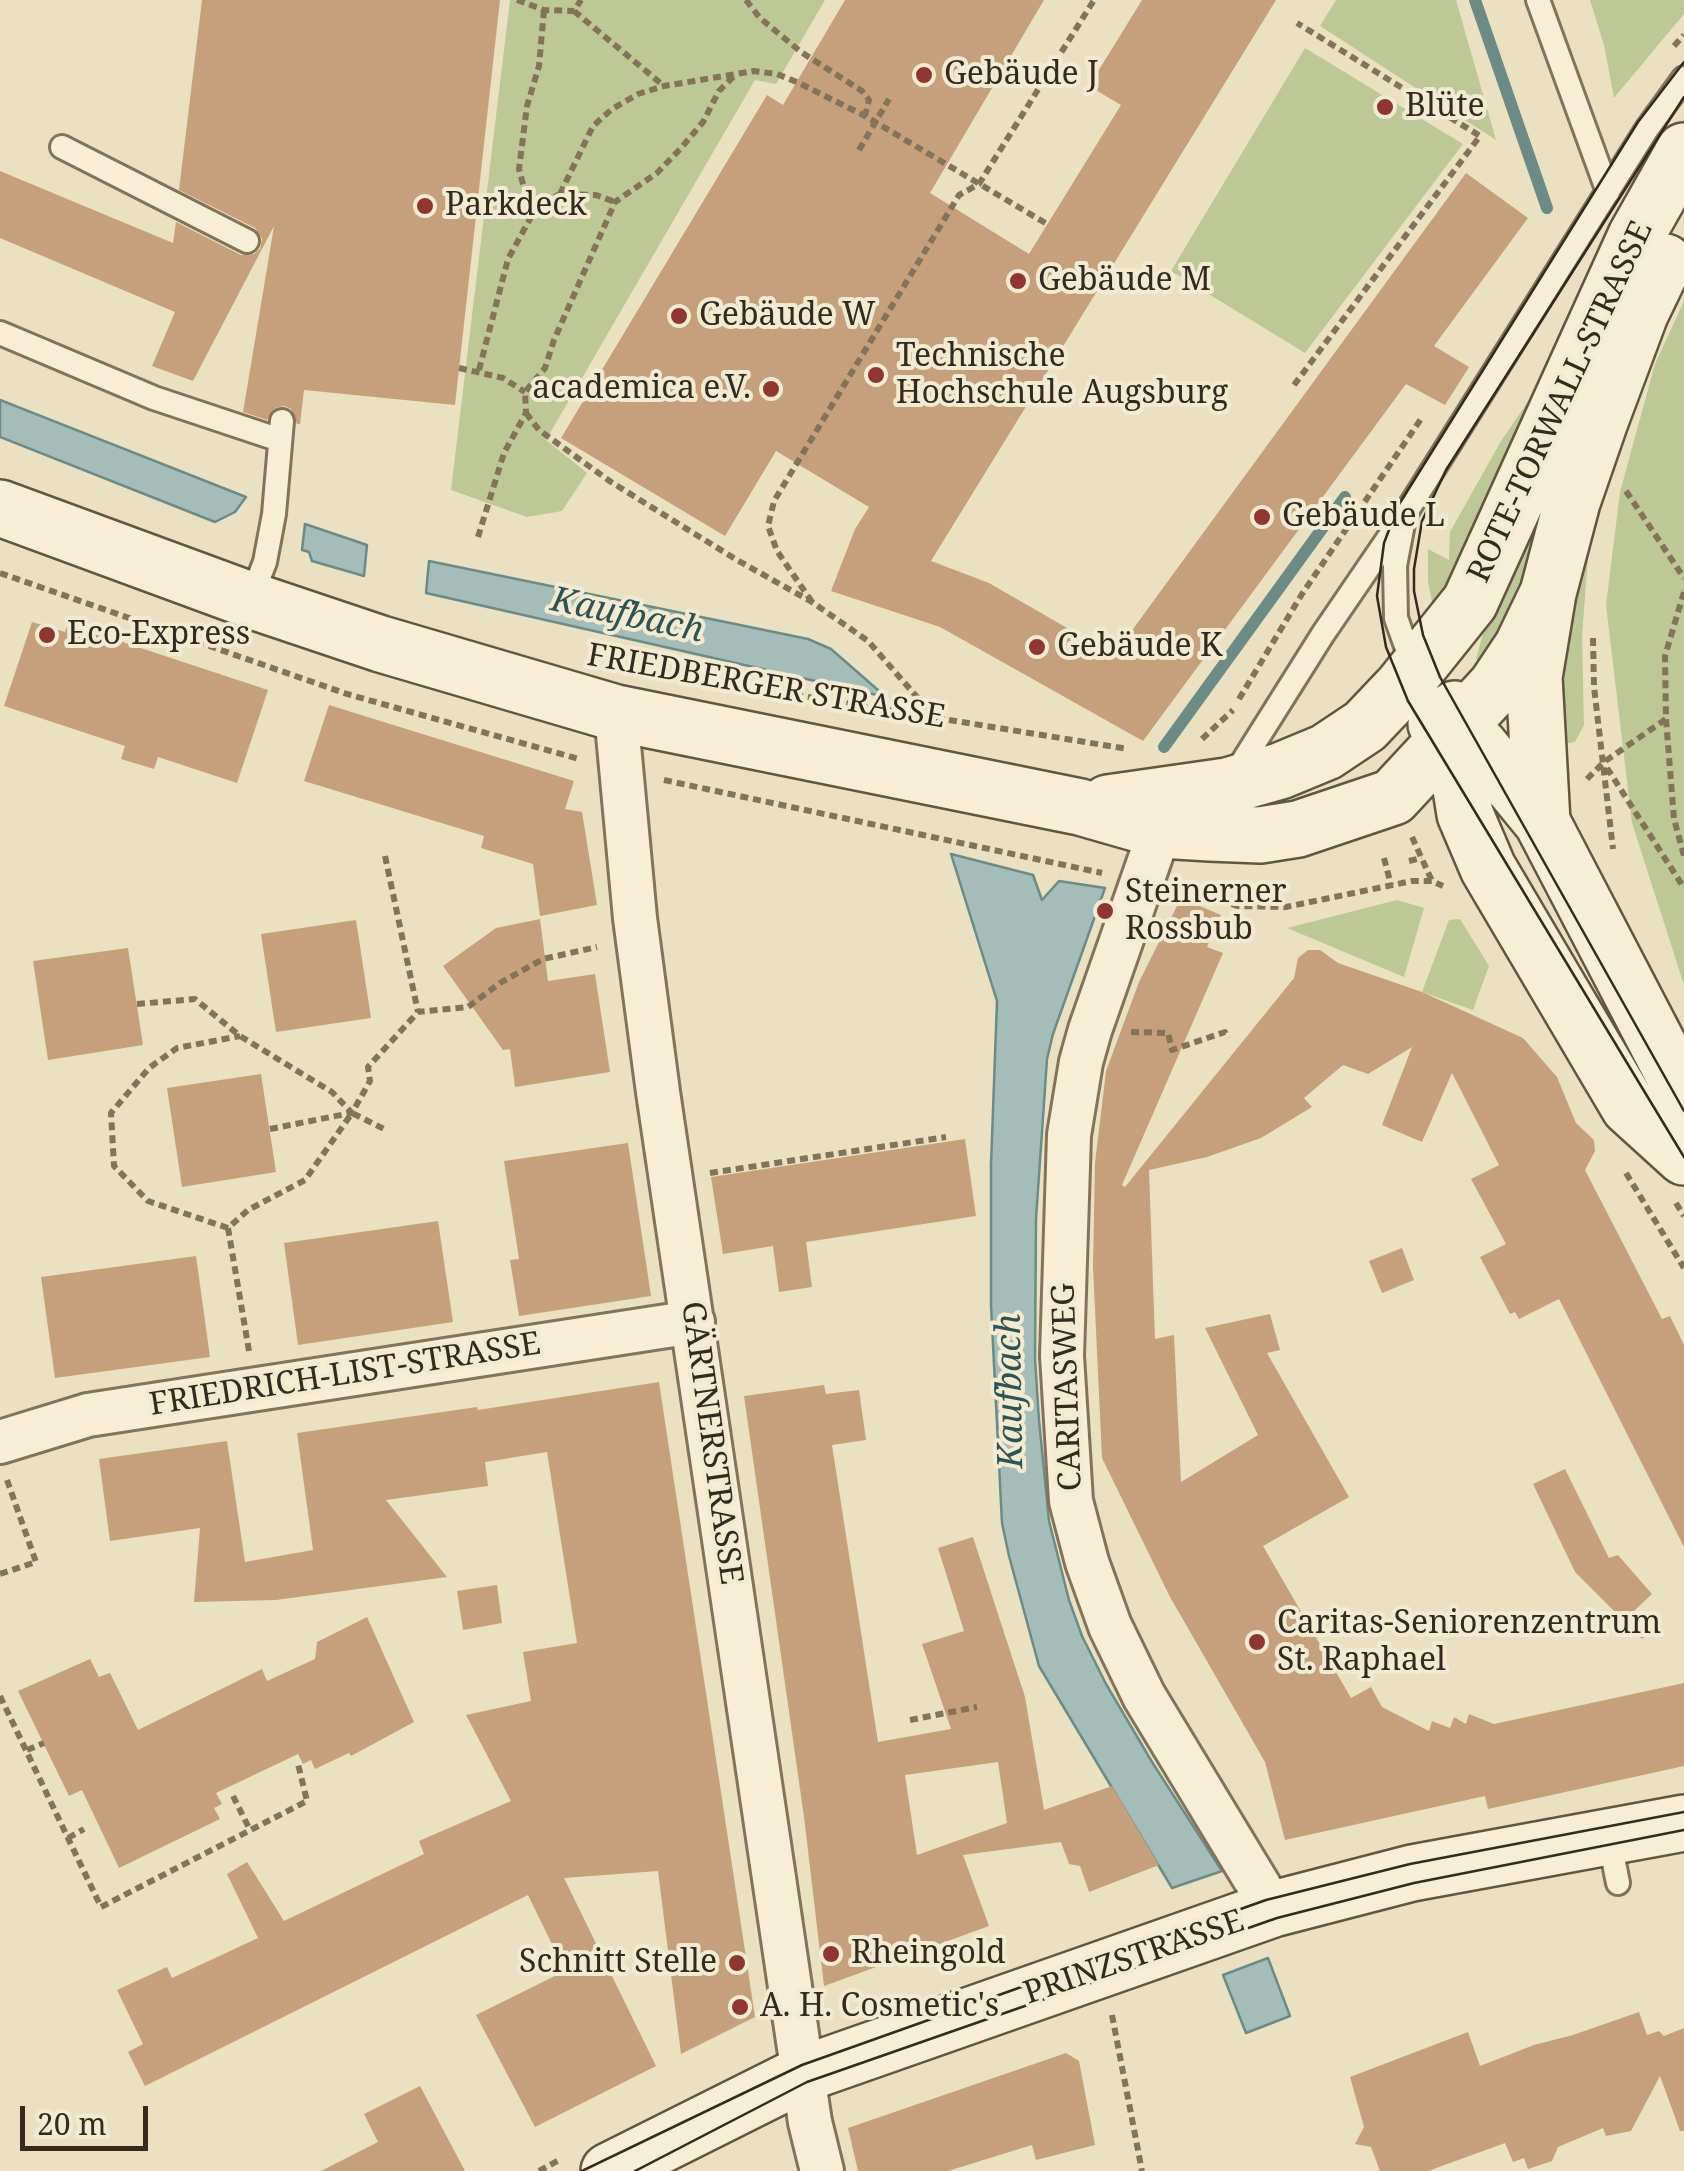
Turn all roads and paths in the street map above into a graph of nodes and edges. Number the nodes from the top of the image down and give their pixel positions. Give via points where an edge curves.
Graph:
1 (518, 0) edge
2 (581, 0) edge
3 (746, 0) edge
4 (1094, 0) edge
5 (1538, 0) edge
6 (544, 10) junction
7 (574, 11) junction
8 (1297, 22) dead end
9 (735, 75) junction
10 (1684, 78) edge
11 (664, 86) junction
12 (889, 99) dead end
13 (865, 116) junction
14 (62, 147) dead end
15 (859, 150) dead end
16 (1684, 151) edge
17 (979, 184) junction
18 (1608, 192) junction
19 (560, 194) junction
20 (615, 202) junction
21 (537, 206) junction
22 (1048, 224) dead end
23 (1684, 227) edge
24 (247, 241) dead end
25 (0, 333) edge
26 (459, 368) dead end
27 (479, 370) junction
28 (1294, 386) dead end
29 (525, 392) junction
30 (526, 413) junction
31 (1618, 478) dead end
32 (2, 511) edge
33 (1407, 511) junction
34 (478, 536) dead end
35 (1684, 578) edge
36 (1684, 592) edge
37 (1548, 593) junction
38 (1302, 594) dead end
39 (250, 600) junction
40 (812, 602) junction
41 (1470, 602) junction
42 (1415, 671) junction
43 (780, 693) dead end
44 (616, 713) junction
45 (925, 716) junction
46 (1365, 726) junction
47 (1452, 733) junction
48 (1136, 750) dead end
49 (1604, 762) dead end
50 (1211, 765) junction
51 (1393, 797) junction
52 (1080, 808) junction
53 (1542, 822) junction
54 (1160, 830) junction
55 (385, 856) dead end
56 (1684, 856) edge
57 (1384, 858) dead end
58 (1422, 858) dead end
59 (1409, 861) dead end
60 (1488, 868) junction
61 (1180, 885) dead end
62 (1391, 885) dead end
63 (1684, 888) edge
64 (1172, 899) dead end
65 (638, 940) junction
66 (137, 1004) dead end
67 (418, 1012) junction
68 (1090, 1030) junction
69 (240, 1036) junction
70 (1228, 1038) dead end
71 (1684, 1102) edge
72 (352, 1113) junction
73 (270, 1128) dead end
74 (384, 1129) dead end
75 (946, 1136) dead end
76 (1684, 1156) edge
77 (672, 1180) junction
78 (228, 1228) junction
79 (693, 1322) junction
80 (255, 1388) junction
81 (3, 1459) edge
82 (0, 1574) edge
83 (0, 1696) edge
84 (977, 1706) dead end
85 (910, 1720) dead end
86 (44, 1743) dead end
87 (26, 1750) junction
88 (298, 1764) dead end
89 (233, 1796) dead end
90 (1684, 1824) edge
91 (84, 1829) dead end
92 (250, 1830) junction
93 (68, 1838) junction
94 (1273, 1909) junction
95 (1104, 1968) junction
96 (803, 2074) junction
97 (609, 2171) edge
98 (822, 2171) edge
99 (1142, 2171) edge

1 - 6 path
2 - 7 path
3 - 13 path via 801,52 862,91 869,100
4 - 17 path
5 - 18 lane
6 - 7 path
6 - 21 path via 519,168
7 - 11 path
8 - 28 path via 1480,136
9 - 11 path
9 - 13 path via 777,74
9 - 20 path via 682,148
10 - 18 lane
11 - 19 path via 638,94 593,126
12 - 15 path, bridge
13 - 17 path
14 - 24 lane
16 - 41 main road, ROTE-TORWALL-STRASSE via 1628,251
17 - 22 path
17 - 40 path via 958,195 774,501 768,526 777,552
18 - 33 lane
19 - 20 path
19 - 21 path
20 - 29 path via 545,368
21 - 27 path via 508,259
23 - 37 main road, ROTE-TORWALL-STRASSE via 1640,314 1600,421
25 - 39 lane via 154,398 281,430 271,532
26 - 27 path
27 - 29 path
29 - 30 path
30 - 34 path via 504,453
30 - 40 path via 539,430 611,482
31 - 35 path
32 - 39 main road, FRIEDBERGER STRASSE
33 - 42 lane via 1395,566 1395,607
33 - 50 lane via 1322,634
36 - 56 path via 1665,656 1674,819
37 - 47 main road, FRIEDBERGER STRASSE via 1496,686
37 - 53 main road via 1534,677
38 - 50 path via 1230,713
39 - 44 main road, FRIEDBERGER STRASSE
40 - 45 path via 868,641 924,704
41 - 42 main road, FRIEDBERGER STRASSE
41 - 47 main road
42 - 46 main road, FRIEDBERGER STRASSE
42 - 47 lane
43 - 45 path, FRIEDBERGER STRASSE
44 - 52 main road, FRIEDBERGER STRASSE
44 - 65 street, GÄRTNERSTRASSE
45 - 48 path, FRIEDBERGER STRASSE
46 - 47 main road via 1403,714
46 - 50 main road, FRIEDBERGER STRASSE via 1280,771
47 - 51 main road, FRIEDBERGER STRASSE
47 - 53 main road via 1480,745
47 - 60 main road via 1465,814
49 - 63 path
50 - 52 main road, FRIEDBERGER STRASSE
51 - 54 main road, FRIEDBERGER STRASSE via 1260,835
51 - 60 main road via 1453,830
52 - 54 main road, FRIEDBERGER STRASSE
53 - 71 main road
54 - 68 street, CARITASWEG
55 - 67 path
57 - 62 path
58 - 59 path
60 - 76 main road via 1629,1107
61 - 64 path
65 - 67 path via 543,959 468,1007
65 - 77 street, GÄRTNERSTRASSE
66 - 69 path via 194,1000
67 - 72 path via 368,1067 370,1081
68 - 70 path via 1168,1033 1172,1050 1226,1032
68 - 94 street, CARITASWEG via 1068,1134 1065,1198 1062,1356 1072,1501 1110,1626 1144,1696
69 - 72 path via 332,1092
69 - 78 path via 177,1048 149,1068 111,1113 114,1166 148,1201
72 - 73 path
72 - 74 path
72 - 78 path via 305,1180
75 - 77 path
77 - 79 street, GÄRTNERSTRASSE
78 - 80 path
79 - 80 street, FRIEDRICH-LIST-STRASSE
79 - 96 street, GÄRTNERSTRASSE
80 - 81 street, FRIEDRICH-LIST-STRASSE via 88,1415
81 - 82 path via 36,1562
83 - 87 path
84 - 85 path
86 - 87 path
87 - 93 path
88 - 92 path via 307,1801
89 - 92 path
90 - 94 main road, PRINZSTRASSE via 1613,1861 1412,1873
91 - 93 path
92 - 93 path via 101,1907
94 - 95 main road, PRINZSTRASSE
95 - 96 main road, PRINZSTRASSE
95 - 99 path
96 - 97 main road, PRINZSTRASSE
96 - 98 street, GÄRTNERSTRASSE

